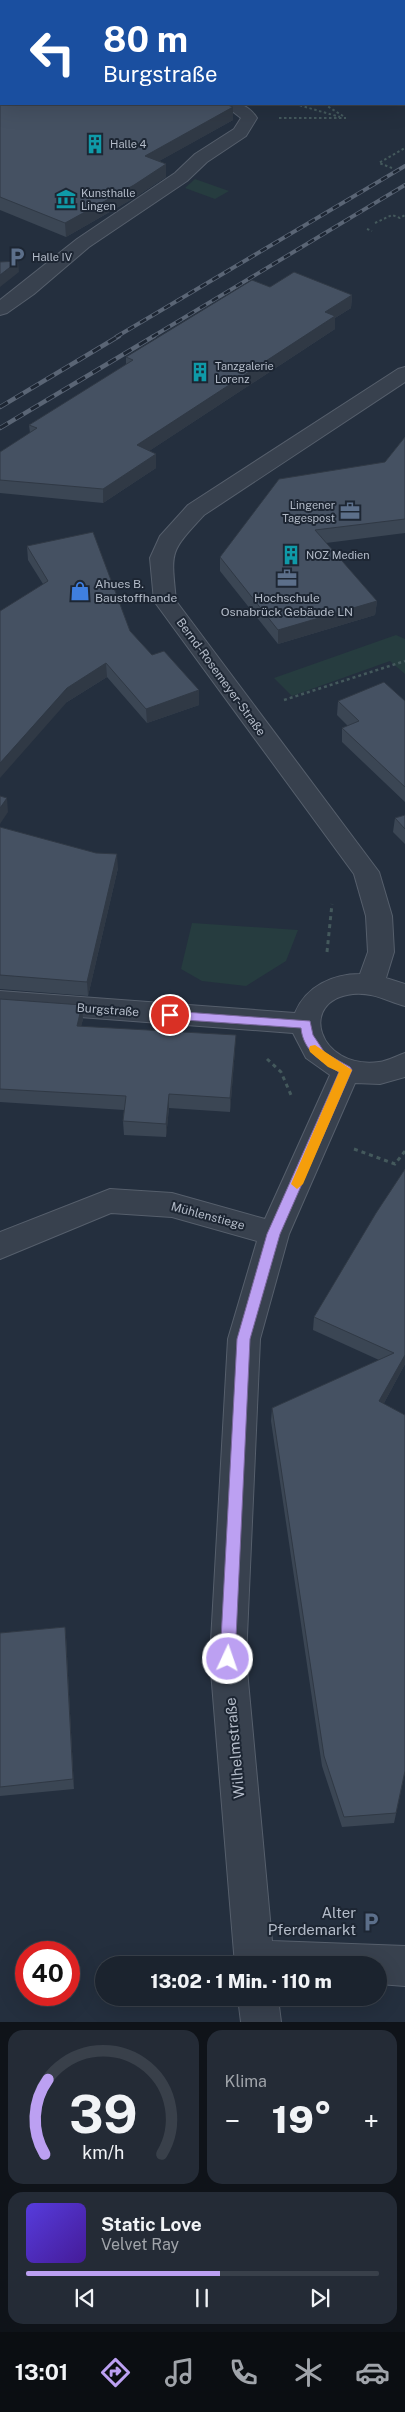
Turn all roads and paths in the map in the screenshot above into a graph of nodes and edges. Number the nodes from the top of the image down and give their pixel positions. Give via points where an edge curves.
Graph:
1 (233, 105) edge
2 (299, 105) edge
3 (326, 105) edge
4 (249, 118) junction
5 (346, 118) junction
6 (405, 148) edge
7 (392, 168) dead end
8 (405, 215) edge
9 (375, 224) dead end
10 (367, 229) dead end
11 (372, 231) dead end
12 (0, 308) edge
13 (405, 373) edge
14 (405, 661) edge
15 (283, 701) dead end
16 (332, 900) dead end
17 (327, 955) dead end
18 (371, 983) junction
19 (405, 996) edge
20 (0, 1002) edge
21 (306, 1024) junction
22 (405, 1064) edge
23 (346, 1070) junction
24 (274, 1234) junction
25 (0, 1246) edge
26 (254, 1956) edge
27 (387, 1965) edge
28 (405, 1966) edge
29 (259, 2006) edge
30 (261, 2022) edge

1 - 4 street
2 - 5 path
3 - 5 path
4 - 5 path
4 - 12 street via 240,132 201,158 181,177 83,243
6 - 7 path via 379,163
8 - 9 path via 400,218 392,215
10 - 11 path
13 - 18 street, Bernd-Rosemeyer-Straße via 196,510 168,540 161,558 165,601 366,872 379,916 381,952
14 - 15 path
16 - 17 path
18 - 19 street via 392,988
18 - 21 street via 334,989 310,1010
20 - 21 street, Burgstraße
21 - 23 street via 307,1036 321,1056
22 - 23 street via 383,1073 364,1074
23 - 24 street, Wilhelmstraße
24 - 25 street, Mühlenstiege via 172,1205 110,1202
24 - 26 street, Wilhelmstraße via 244,1339 228,1659
27 - 28 street
29 - 30 street, Wilhelmstraße

